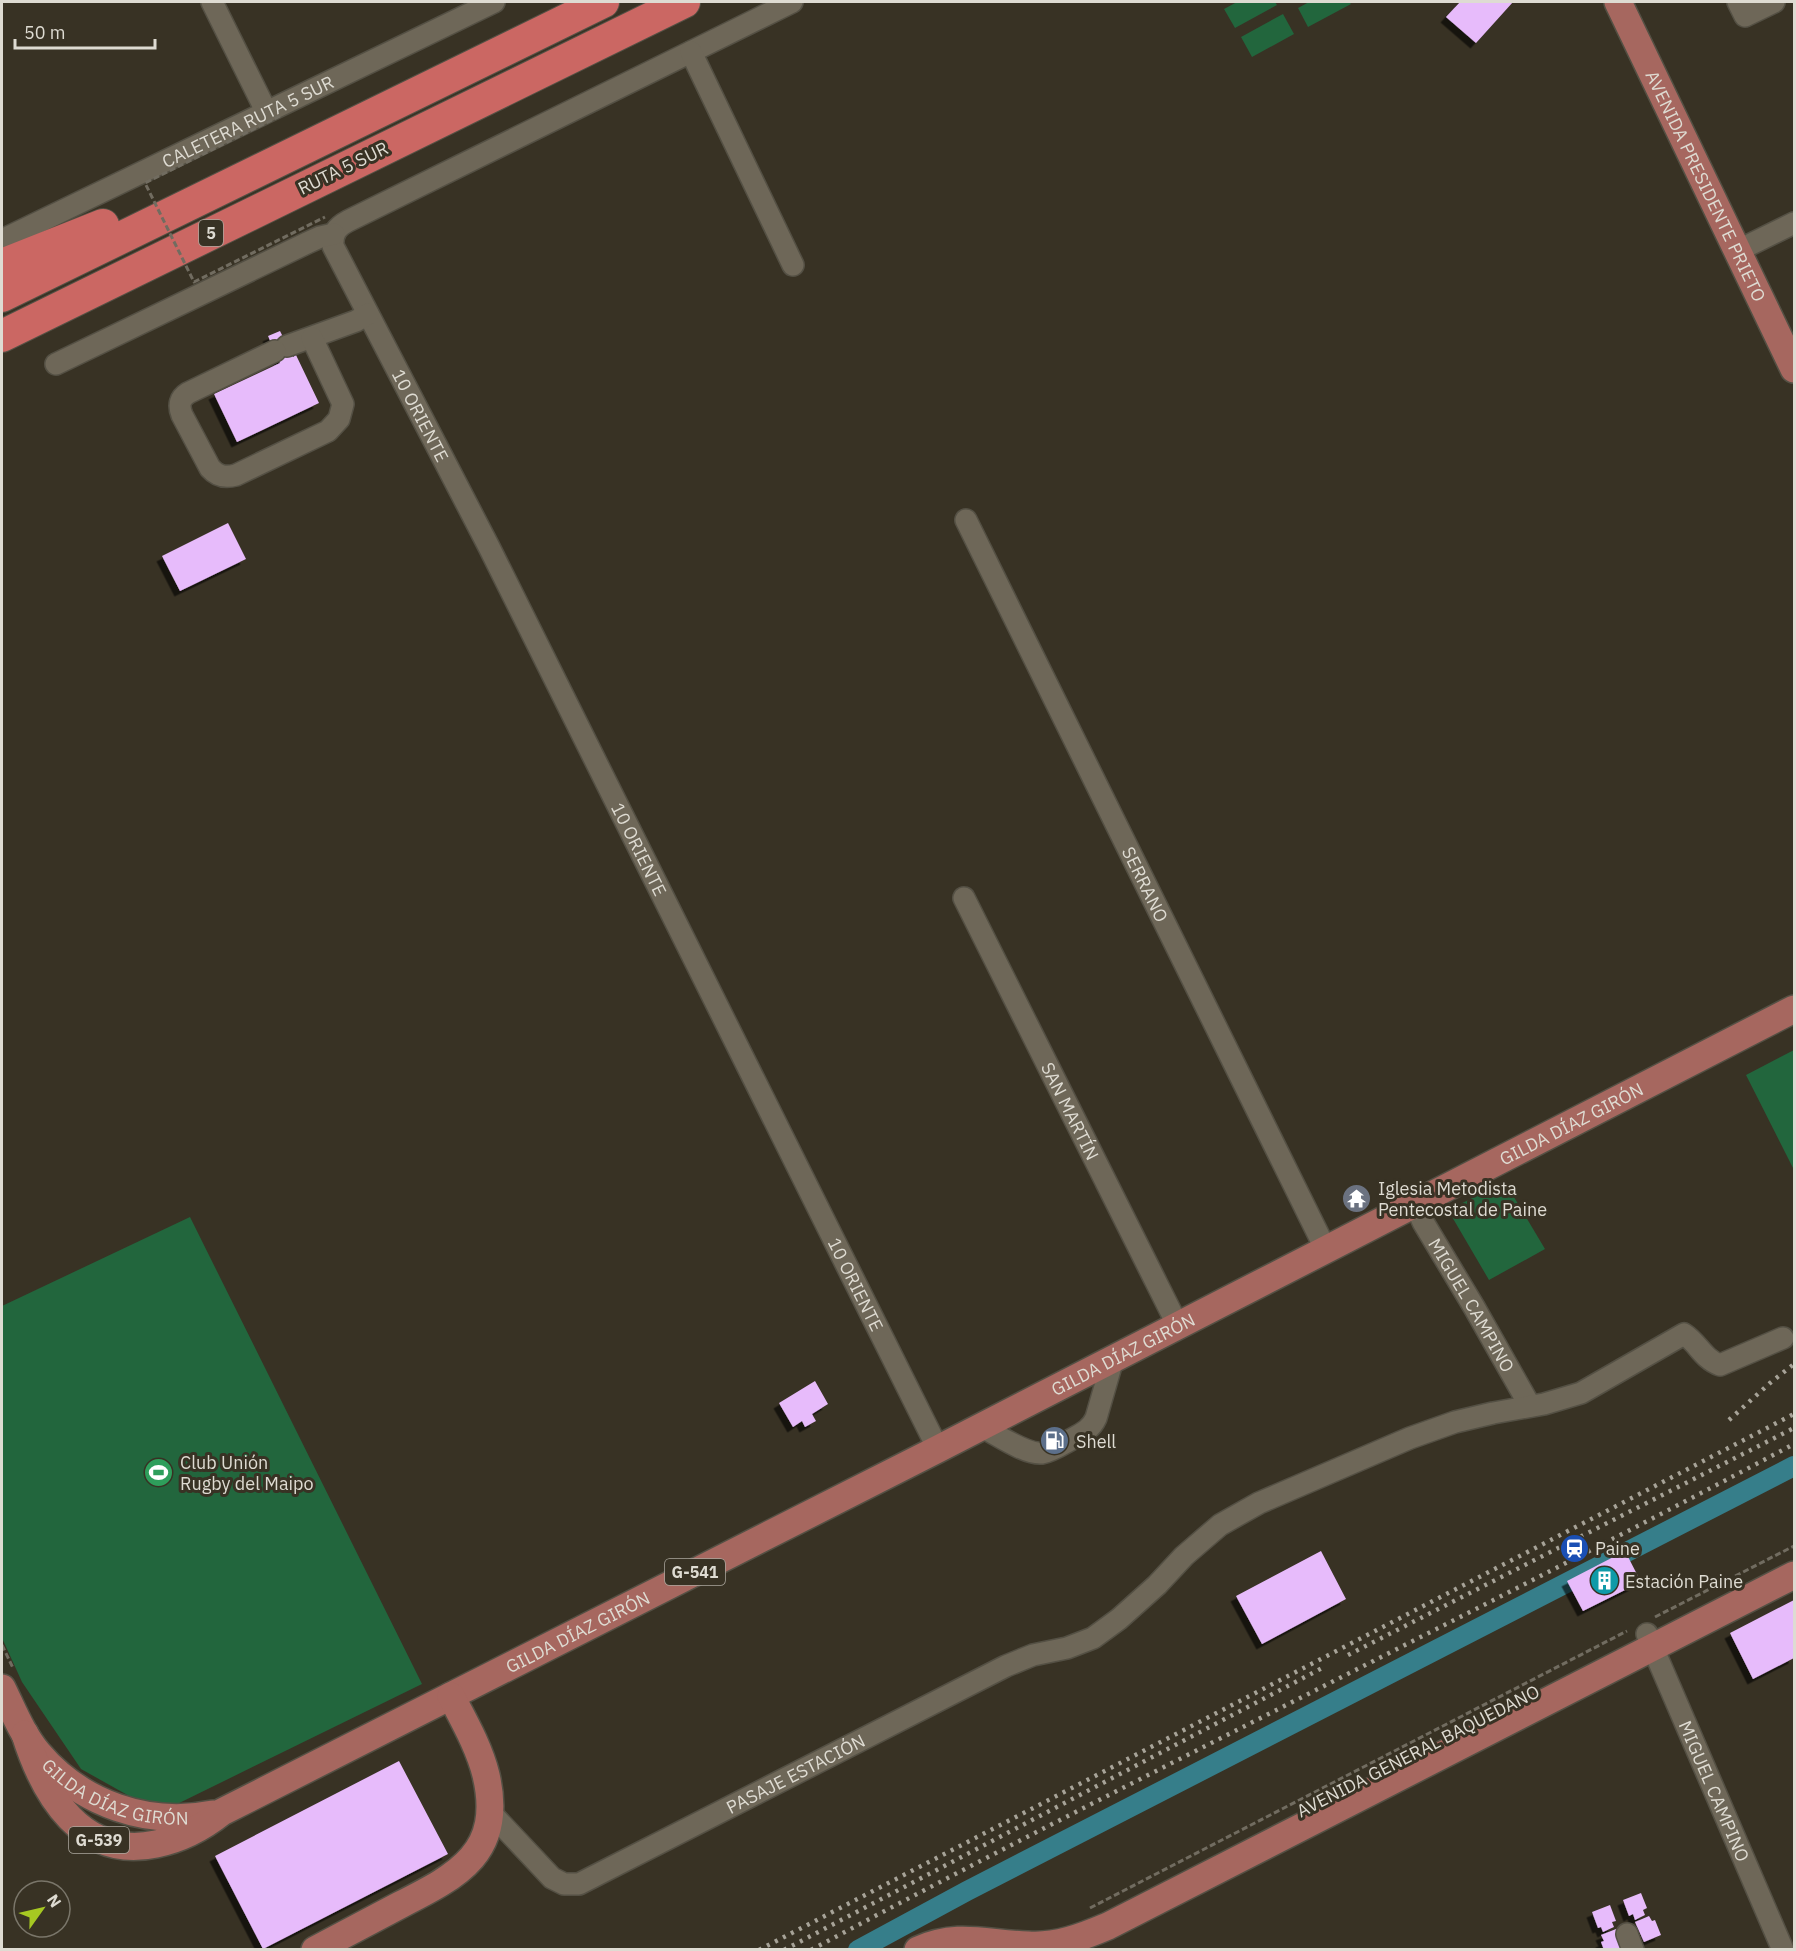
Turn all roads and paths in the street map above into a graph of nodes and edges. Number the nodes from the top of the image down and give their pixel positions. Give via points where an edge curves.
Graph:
1 (212, 2) edge
2 (494, 2) edge
3 (603, 2) edge
4 (684, 2) edge
5 (792, 2) edge
6 (1618, 2) edge
7 (1738, 2) edge
8 (1774, 2) edge
9 (692, 52) junction
10 (273, 114) junction
11 (292, 153) junction
12 (1794, 223) edge
13 (331, 234) junction
14 (1794, 237) edge
15 (2, 240) edge
16 (1740, 257) junction
17 (2, 265) edge
18 (793, 265) dead end
19 (2, 296) edge
20 (368, 314) junction
21 (2, 336) edge
22 (312, 338) junction
23 (56, 364) dead end
24 (1794, 369) edge
25 (966, 520) dead end
26 (964, 898) dead end
27 (1794, 1009) edge
28 (1415, 1204) junction
29 (1326, 1250) junction
30 (1178, 1326) junction
31 (1783, 1338) dead end
32 (1113, 1359) junction
33 (1530, 1406) junction
34 (982, 1427) junction
35 (938, 1449) junction
36 (1794, 1546) edge
37 (1794, 1558) edge
38 (1794, 1575) edge
39 (1646, 1632) junction
40 (2, 1645) edge
41 (9, 1681) edge
42 (451, 1696) junction
43 (25, 1734) junction
44 (222, 1812) junction
45 (490, 1812) junction
46 (1095, 1917) junction
47 (1042, 1945) junction
48 (1794, 1947) edge
49 (315, 1950) edge
50 (918, 1950) edge
51 (1783, 1950) edge
52 (1788, 1950) edge

1 - 10 street
2 - 10 street, CALETERA RUTA 5 SUR
3 - 11 highway, RUTA 5 SUR / 5
4 - 21 highway, RUTA 5 SUR / 5
5 - 9 street
6 - 16 main road, AVENIDA PRESIDENTE PRIETO
7 - 8 street via 1745,16
9 - 13 street via 348,221
9 - 18 street
10 - 13 path, bridge via 145,183 195,282
10 - 15 street, CALETERA RUTA 5 SUR
11 - 17 highway
11 - 19 highway, RUTA 5 SUR / 5
12 - 16 street
13 - 20 street, 10 ORIENTE
13 - 23 street
14 - 16 street
16 - 24 main road, AVENIDA PRESIDENTE PRIETO
20 - 22 street
20 - 35 street, 10 ORIENTE via 489,547
22 - 22 street via 343,404 339,419 328,430 236,475 217,474 182,415 182,398 281,349
25 - 29 street, SERRANO
26 - 30 street, SAN MARTÍN
27 - 28 main road, GILDA DÍAZ GIRÓN
28 - 29 main road, GILDA DÍAZ GIRÓN
28 - 33 street, MIGUEL CAMPINO
29 - 30 main road, GILDA DÍAZ GIRÓN
30 - 32 main road, GILDA DÍAZ GIRÓN
31 - 33 street, PASAJE ESTACIÓN via 1720,1365 1707,1359 1684,1334 1581,1393
32 - 34 main road, GILDA DÍAZ GIRÓN
32 - 34 street via 1094,1422 1084,1433 1044,1453 1032,1452
33 - 45 street, PASAJE ESTACIÓN via 1455,1422 1421,1434 1259,1503 1220,1526 1093,1638 1006,1666 579,1884 564,1884 552,1878
34 - 35 main road, GILDA DÍAZ GIRÓN
35 - 42 main road, GILDA DÍAZ GIRÓN / G-541
36 - 39 path
37 - 39 main road, AVENIDA GENERAL BAQUEDANO
38 - 39 main road, AVENIDA GENERAL BAQUEDANO
39 - 46 main road, AVENIDA GENERAL BAQUEDANO
39 - 46 path via 1090,1907
39 - 47 main road, AVENIDA GENERAL BAQUEDANO via 1133,1915 1090,1934
39 - 51 street, MIGUEL CAMPINO
40 - 41 path
41 - 43 main road, GILDA DÍAZ GIRÓN / G-539
42 - 44 main road, GILDA DÍAZ GIRÓN / G-539
42 - 45 main road via 483,1765
43 - 44 main road, GILDA DÍAZ GIRÓN / G-539 via 53,1768 108,1804 165,1818
43 - 44 main road, GILDA DÍAZ GIRÓN / G-539 via 37,1768 55,1800 84,1831 106,1843 134,1847 166,1842 196,1830
45 - 49 main road via 477,1851 452,1878
46 - 47 main road, AVENIDA GENERAL BAQUEDANO
47 - 50 main road, AVENIDA GENERAL BAQUEDANO via 961,1939
48 - 52 street

